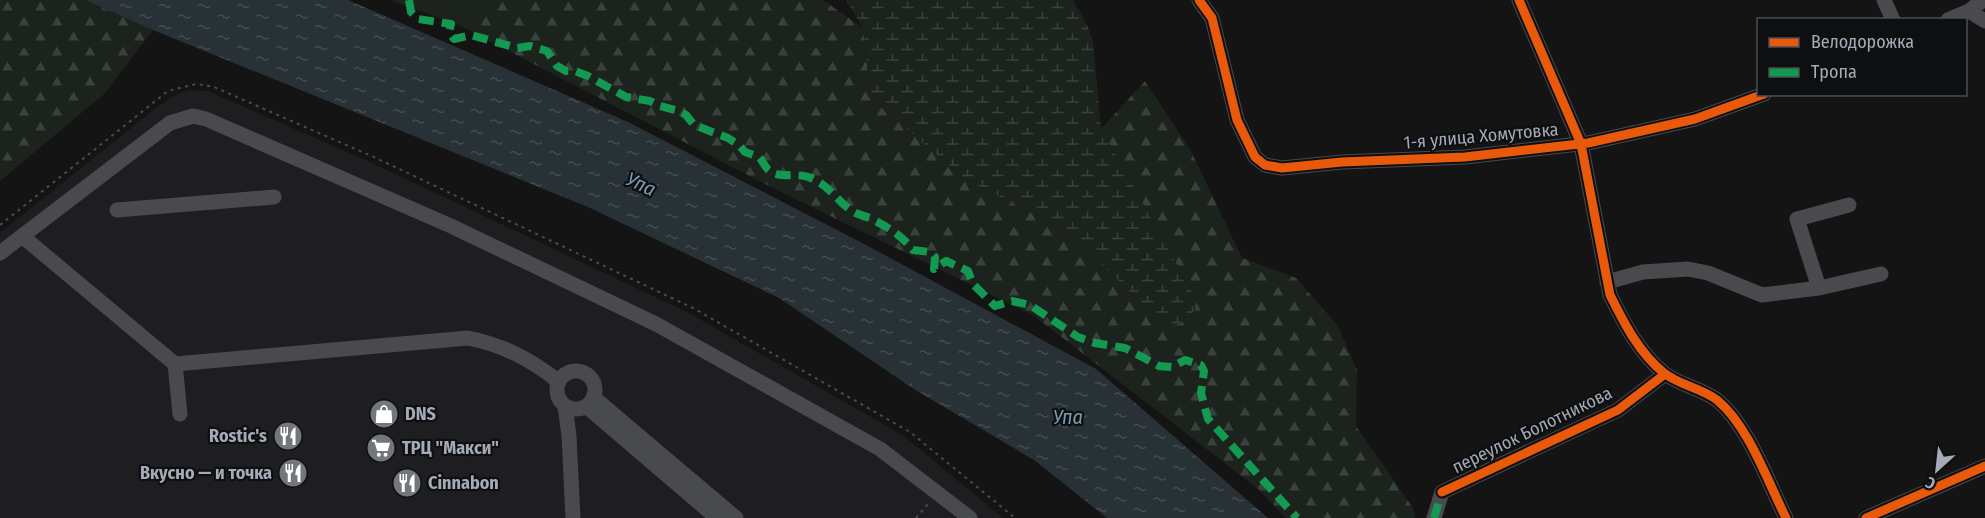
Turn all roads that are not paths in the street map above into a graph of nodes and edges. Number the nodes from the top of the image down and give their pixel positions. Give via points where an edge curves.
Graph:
1 (1201, 0) edge
2 (1519, 0) edge
3 (1884, 0) edge
4 (1983, 0) edge
5 (1969, 11) junction
6 (1892, 18) edge
7 (1953, 18) edge
8 (1985, 21) edge
9 (1758, 96) edge
10 (1581, 144) junction
11 (274, 197) dead end
12 (1849, 205) dead end
13 (117, 210) dead end
14 (22, 236) junction
15 (0, 253) edge
16 (1881, 274) dead end
17 (1607, 282) junction
18 (1818, 288) junction
19 (176, 364) junction
20 (1665, 374) junction
21 (558, 381) junction
22 (590, 402) junction
23 (565, 406) junction
24 (180, 414) dead end
25 (1985, 466) edge
26 (573, 518) edge
27 (717, 518) edge
28 (736, 518) edge
29 (970, 518) edge
30 (1434, 518) edge
31 (1786, 518) edge
32 (1866, 518) edge

1 - 10 street, 1-я улица Хомутовка via 1212,18 1237,120 1255,157 1265,165 1282,168 1465,157
2 - 10 street
3 - 6 street
4 - 5 street
5 - 7 street
5 - 8 street
9 - 10 street, 1-я улица Хомутовка via 1695,119
10 - 17 street
11 - 13 street
12 - 18 street via 1797,219
14 - 15 street
14 - 19 street
14 - 29 street via 170,123 193,116 206,118 451,226 656,324 880,449
16 - 18 street
17 - 18 street via 1643,272 1688,268 1762,295
17 - 20 street via 1630,334
19 - 21 street via 468,338 522,356
19 - 24 street
20 - 30 street, переулок Болотникова via 1617,410 1442,492
20 - 31 street via 1718,401 1742,428
21 - 22 street via 566,373 584,372 594,386
21 - 23 street via 558,398
22 - 23 street via 576,409
22 - 27 street
22 - 28 street
23 - 26 street
25 - 32 street

